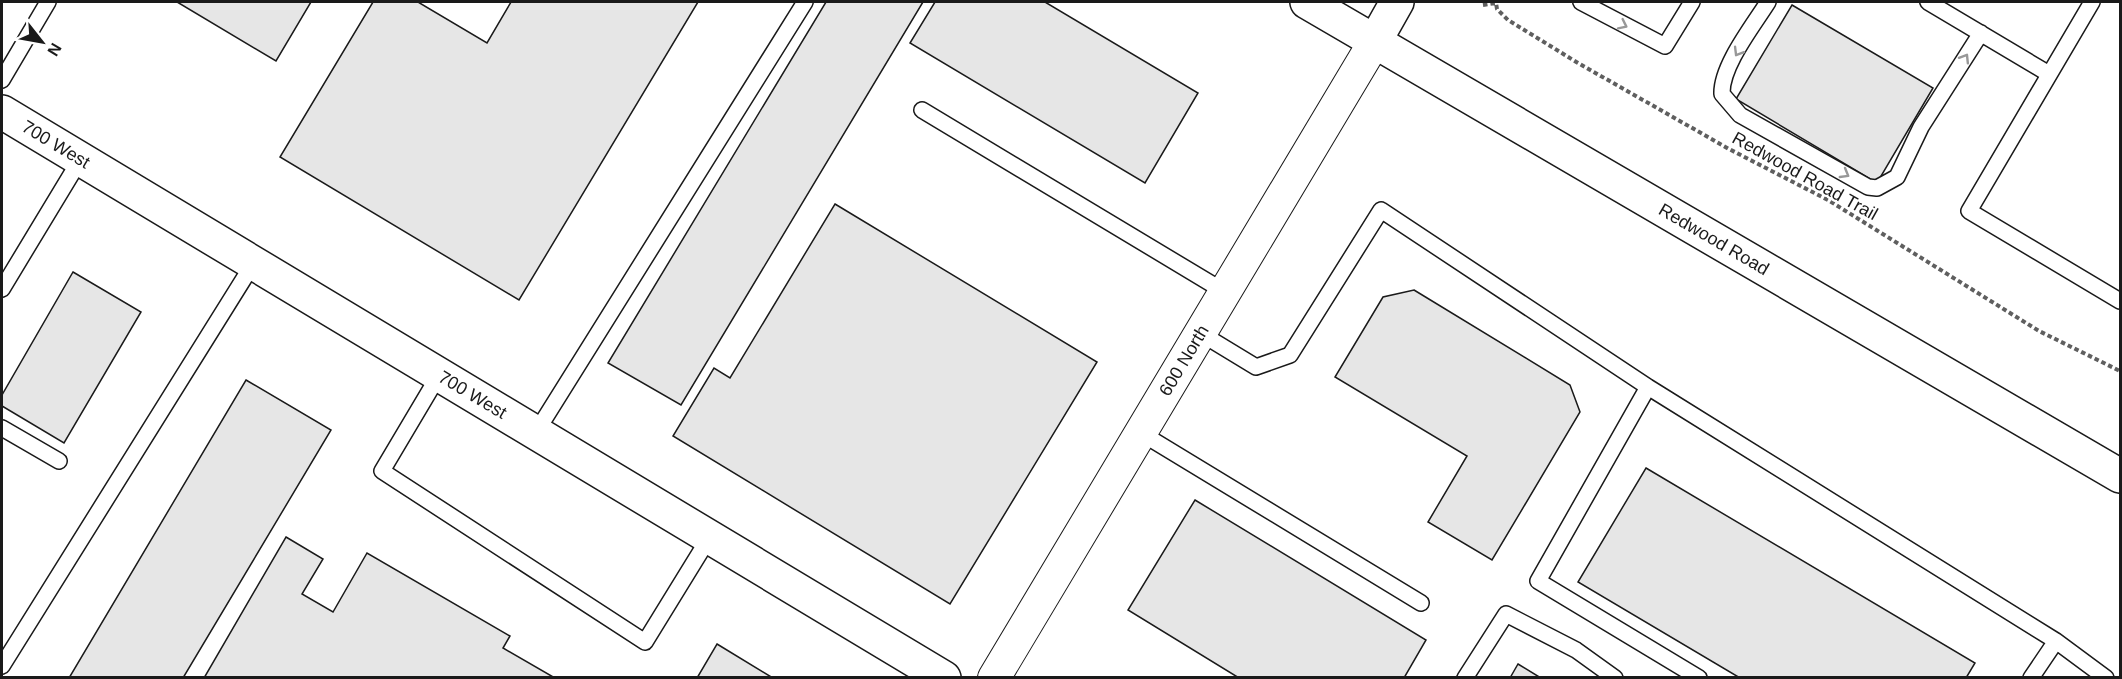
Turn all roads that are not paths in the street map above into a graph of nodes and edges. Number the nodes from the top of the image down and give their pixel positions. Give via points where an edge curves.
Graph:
1 (48, 2) edge
2 (805, 2) edge
3 (1307, 2) edge
4 (1397, 2) edge
5 (1581, 2) edge
6 (1692, 2) edge
7 (1768, 2) edge
8 (1928, 2) edge
9 (2092, 2) edge
10 (1981, 33) junction
11 (1375, 41) junction
12 (2049, 74) junction
13 (2, 80) edge
14 (922, 110) dead end
15 (2, 112) edge
16 (80, 160) junction
17 (253, 264) junction
18 (2, 289) edge
19 (1225, 292) junction
20 (2121, 301) edge
21 (1200, 333) junction
22 (439, 375) junction
23 (1648, 387) junction
24 (2, 428) edge
25 (1141, 433) junction
26 (535, 434) junction
27 (59, 461) dead end
28 (2121, 476) edge
29 (709, 538) junction
30 (1421, 603) dead end
31 (2056, 641) junction
32 (2, 666) edge
33 (944, 678) edge
34 (994, 678) edge
35 (1465, 678) edge
36 (1615, 678) edge
37 (1699, 678) edge
38 (2031, 678) edge
39 (2106, 678) edge

1 - 13 lane
2 - 26 lane
3 - 11 street, Redwood Road
4 - 11 street
5 -> 6 lane via 1665,46
7 -> 10 lane via 1728,69 1722,94 1740,115 1868,187 1876,188 1897,177 1921,127
8 - 10 lane
9 - 12 lane
10 - 12 lane
11 - 19 street, 600 North
11 - 28 street, Redwood Road
12 - 20 lane via 1969,211
14 - 19 lane
15 - 16 street, 700 West
16 - 17 street, 700 West
16 - 18 lane
17 - 22 street, 700 West
17 - 32 lane
19 - 21 street, 600 North
21 - 23 lane via 1256,367 1290,355 1381,210
21 - 25 street, 600 North
22 - 26 street, 700 West
22 - 29 lane via 382,471 645,642
23 - 31 lane
23 - 37 lane via 1538,581
24 - 27 lane
25 - 30 lane
25 - 34 street, 600 North
26 - 29 street, 700 West
29 - 33 street, 700 West
31 - 38 lane
31 - 39 lane
35 - 36 lane via 1506,614 1576,650

